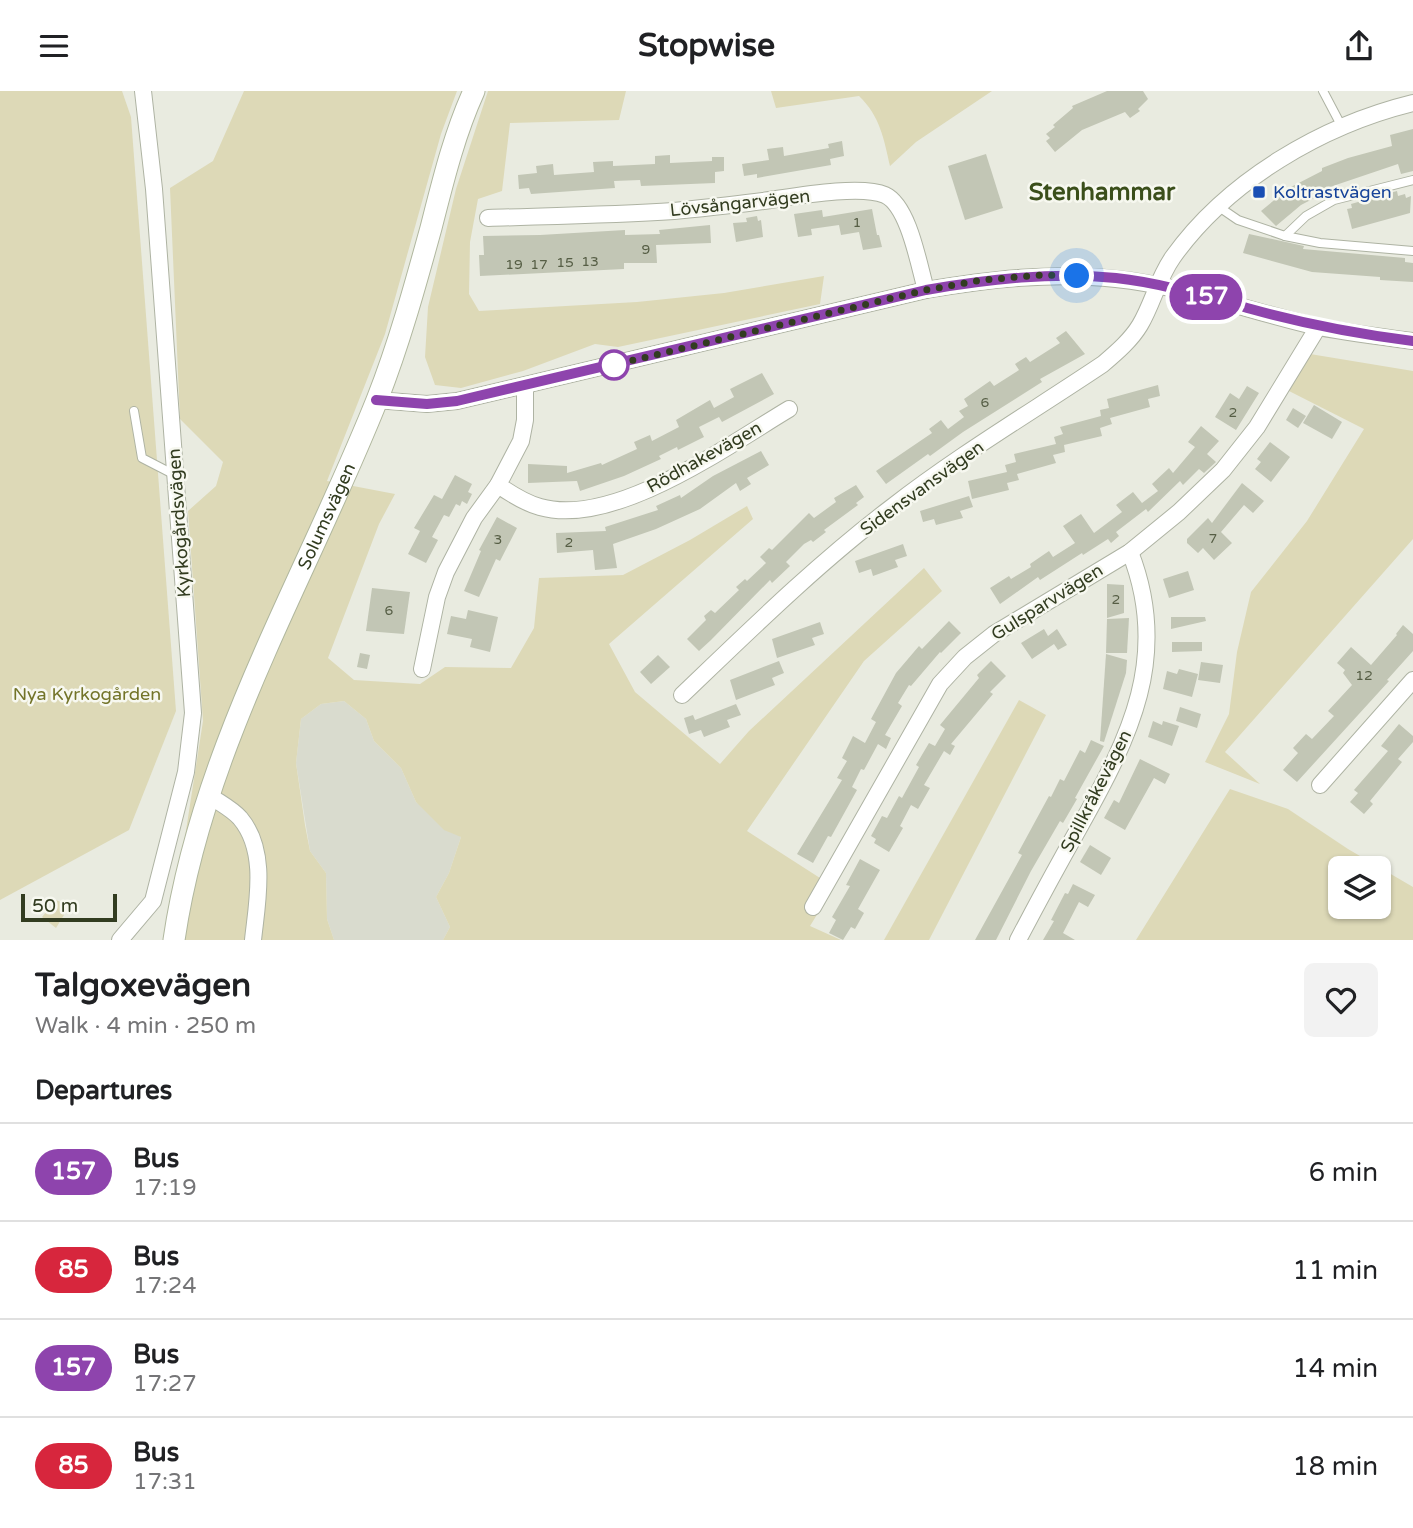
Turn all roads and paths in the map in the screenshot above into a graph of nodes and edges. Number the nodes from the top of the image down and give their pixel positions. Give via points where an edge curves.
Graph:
1 (143, 91) edge
2 (474, 91) edge
3 (1323, 91) edge
4 (1413, 103) edge
5 (1342, 127) junction
6 (1413, 180) edge
7 (1220, 207) junction
8 (488, 218) dead end
9 (1285, 236) junction
10 (1413, 251) edge
11 (1158, 285) junction
12 (926, 290) junction
13 (1318, 327) junction
14 (1413, 341) edge
15 (524, 386) junction
16 (376, 400) junction
17 (789, 409) dead end
18 (134, 411) dead end
19 (176, 475) junction
20 (498, 485) junction
21 (1130, 552) junction
22 (422, 669) dead end
23 (1413, 680) edge
24 (682, 695) dead end
25 (1320, 785) dead end
26 (210, 796) junction
27 (813, 907) dead end
28 (120, 940) edge
29 (174, 940) edge
30 (253, 940) edge
31 (1018, 940) edge

1 - 19 street, Kyrkogårdsvägen
2 - 16 main road, Solumsvägen via 453,146 407,314
3 - 5 lane
4 - 5 street
5 - 7 street via 1254,178
6 - 9 lane via 1334,200 1306,216
7 - 9 lane via 1238,220
7 - 11 street via 1179,250
8 - 12 street, Lövsångarvägen via 627,214 877,192 887,195 902,215
9 - 10 lane
11 - 12 street via 1043,275
11 - 13 street
11 - 24 street, Sidensvansvägen via 1139,327 1103,364 892,507 790,592
12 - 15 street
13 - 14 street
13 - 21 street, Gulsparvvägen via 1257,427 1223,470
15 - 16 street via 437,403
15 - 20 street via 521,441
16 - 26 main road, Solumsvägen via 262,661
17 - 20 street, Rödhakevägen via 681,474 603,506 563,511 541,507
18 - 19 lane via 142,458
19 - 28 street, Kyrkogårdsvägen via 193,713 186,772 153,901
20 - 22 street via 474,518 446,572
21 - 27 street, Gulsparvvägen via 994,634 940,684
21 - 31 street, Spillkråkevägen via 1146,608 1139,700 1124,742
23 - 25 street
26 - 29 main road, Solumsvägen via 193,847
26 - 30 street via 239,817 254,847 258,870

